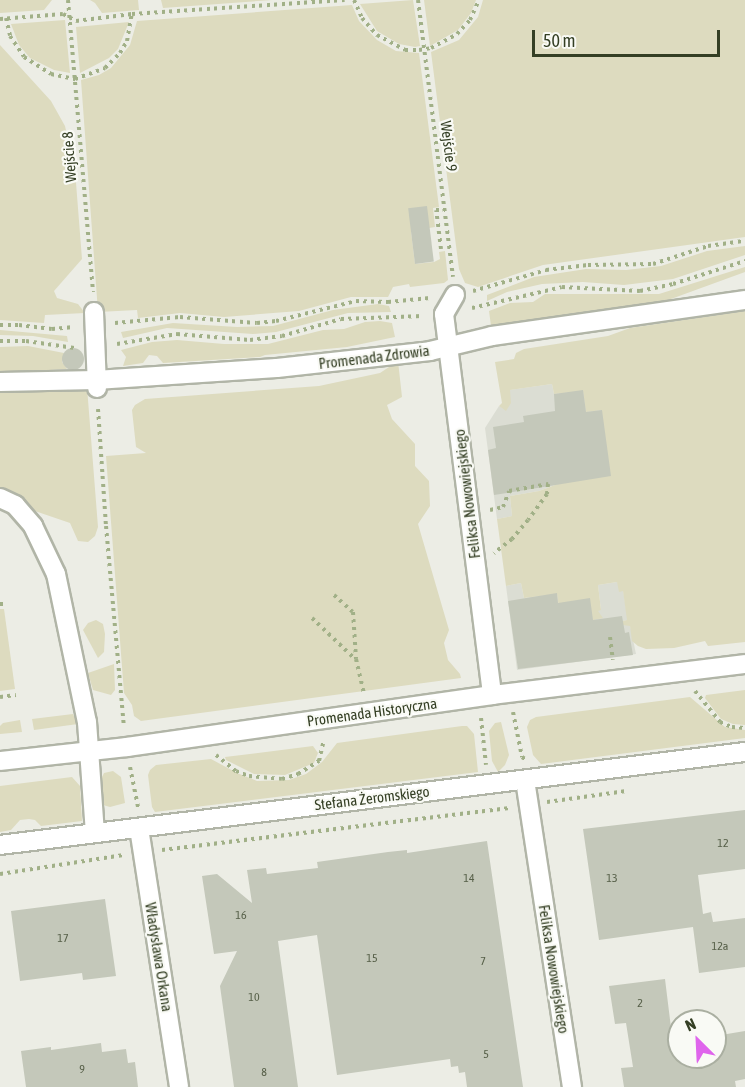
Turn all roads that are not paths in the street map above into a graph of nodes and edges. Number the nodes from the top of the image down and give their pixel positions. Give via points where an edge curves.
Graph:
1 (455, 295) road end
2 (745, 300) edge
3 (94, 319) road end
4 (448, 347) junction
5 (0, 382) edge
6 (96, 384) junction
7 (0, 498) edge
8 (745, 664) edge
9 (493, 695) junction
10 (87, 752) junction
11 (745, 752) edge
12 (0, 761) edge
13 (525, 780) junction
14 (140, 822) junction
15 (95, 833) junction
16 (0, 845) edge
17 (179, 1087) edge
18 (572, 1087) edge

1 - 4 street, Feliksa Nowowiejskiego via 444,314
2 - 4 street, Promenada Zdrowia via 492,336
3 - 6 street
4 - 6 street, Promenada Zdrowia via 277,368
4 - 9 street, Feliksa Nowowiejskiego
5 - 6 street, Promenada Zdrowia
7 - 10 street via 15,505 33,526 56,574 81,687
8 - 9 street, Promenada Historyczna
9 - 10 street, Promenada Historyczna
10 - 12 street, Promenada Historyczna
10 - 15 street
11 - 13 street, Stefana Żeromskiego
13 - 14 street, Stefana Żeromskiego
13 - 18 street, Feliksa Nowowiejskiego
14 - 15 street, Stefana Żeromskiego
14 - 17 street, Władysława Orkana
15 - 16 street, Stefana Żeromskiego

